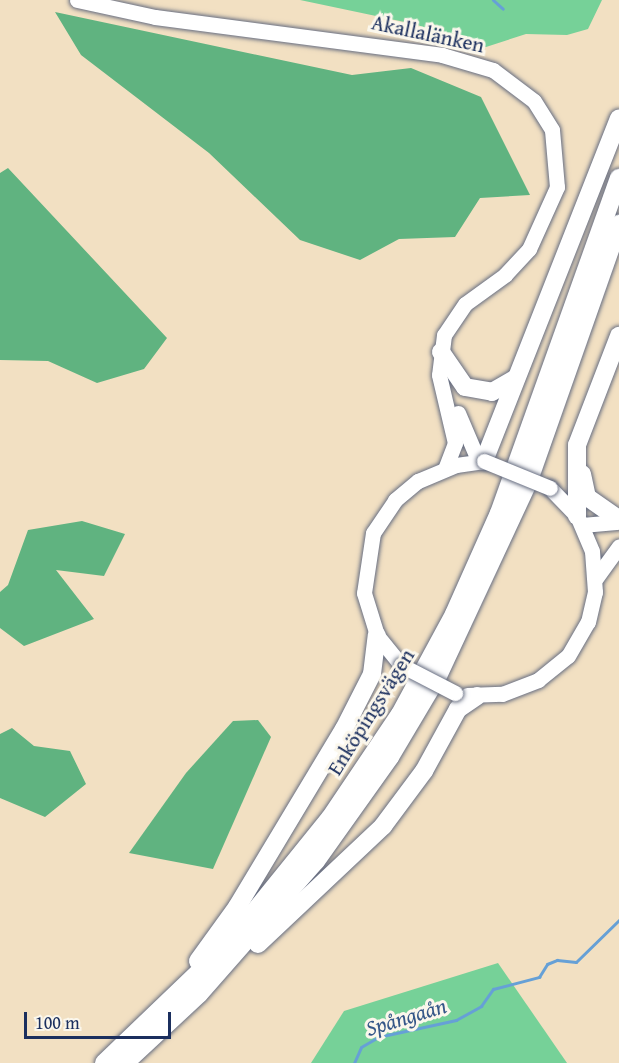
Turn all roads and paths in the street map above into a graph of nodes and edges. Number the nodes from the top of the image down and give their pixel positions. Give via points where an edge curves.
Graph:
1 (77, 0) edge
2 (619, 119) edge
3 (619, 178) edge
4 (619, 224) edge
5 (579, 321) junction
6 (619, 336) edge
7 (441, 352) junction
8 (516, 378) junction
9 (588, 421) junction
10 (481, 460) junction
11 (445, 469) junction
12 (580, 521) junction
13 (619, 521) edge
14 (619, 546) edge
15 (596, 578) junction
16 (377, 635) junction
17 (477, 696) junction
18 (200, 994) junction
19 (145, 1027) junction
20 (104, 1063) edge
21 (125, 1063) edge

1 - 7 main road, Akallalänken via 155,17 397,46 478,65 519,85 552,130 559,170 553,203 517,263 451,320
2 - 8 highway
3 - 5 highway
4 - 5 highway
5 - 18 highway, Enköpingsvägen via 507,531 436,678 390,757 316,861
5 - 19 highway, Enköpingsvägen via 454,614 400,714 282,880 229,943
6 - 9 highway
7 - 8 highway via 454,378 472,390 492,392
7 - 10 main road via 452,400
7 - 11 main road, Akallalänken via 439,375 455,443
8 - 10 highway
9 - 12 highway via 573,462
9 - 13 highway via 584,489 594,505
10 - 11 main road
10 - 12 main road, bridge via 550,488
11 - 16 main road via 401,495 373,534 364,593
12 - 13 main road
12 - 15 main road
14 - 15 main road
15 - 17 main road via 588,622 568,656 521,688
16 - 17 main road, bridge via 400,665 455,693
16 - 19 highway via 376,658 365,688 288,825 214,939
17 - 18 highway via 458,709 424,771 383,826 304,904
18 - 21 highway, Enköpingsvägen
19 - 20 highway, Enköpingsvägen

